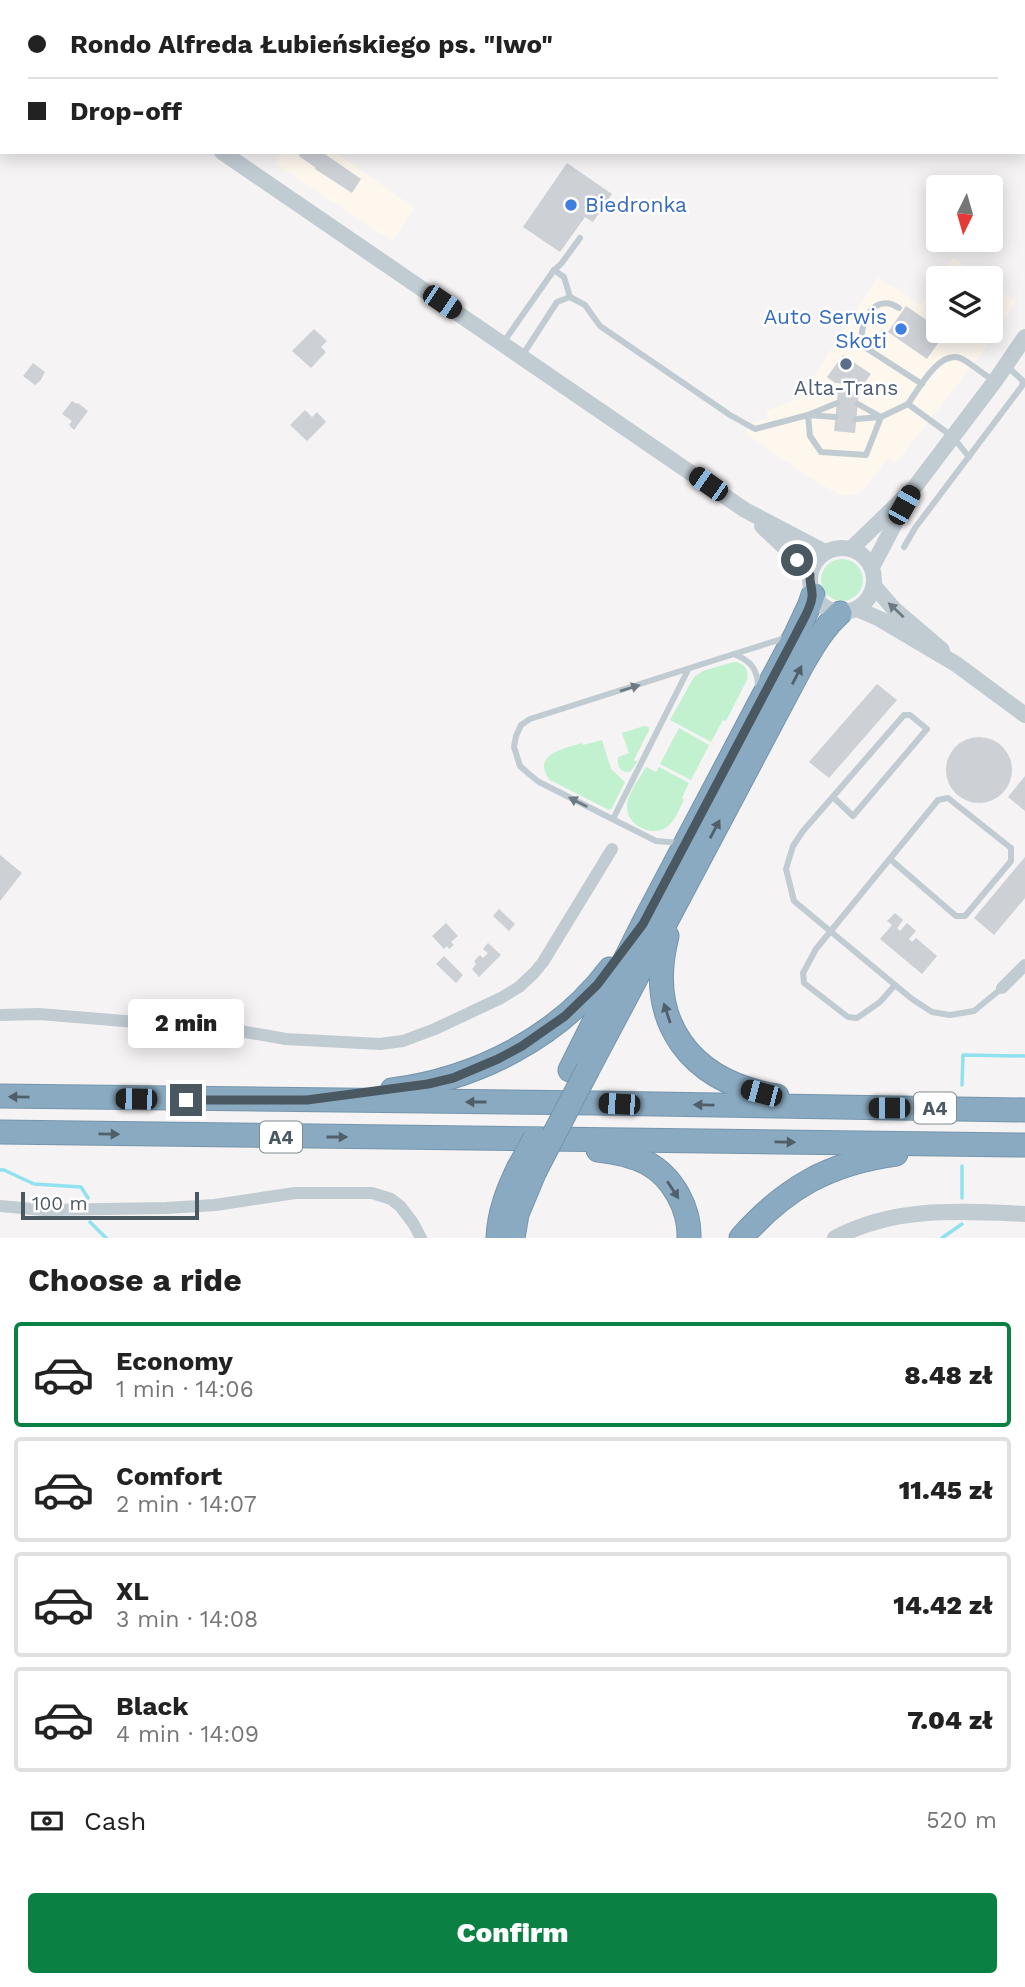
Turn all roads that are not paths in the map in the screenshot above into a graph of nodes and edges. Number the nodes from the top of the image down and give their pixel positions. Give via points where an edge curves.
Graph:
1 (225, 154) edge
2 (579, 238) dead end
3 (554, 270) junction
4 (570, 297) junction
5 (899, 308) dead end
6 (1025, 337) edge
7 (503, 343) junction
8 (522, 356) junction
9 (1005, 365) junction
10 (995, 381) junction
11 (922, 384) junction
12 (837, 403) dead end
13 (858, 404) dead end
14 (908, 404) junction
15 (808, 415) junction
16 (881, 417) junction
17 (835, 418) dead end
18 (856, 419) dead end
19 (953, 437) junction
20 (969, 457) junction
21 (914, 488) junction
22 (745, 510) junction
23 (904, 547) dead end
24 (851, 549) junction
25 (825, 552) junction
26 (872, 567) junction
27 (811, 585) junction
28 (874, 586) junction
29 (848, 611) junction
30 (796, 634) junction
31 (734, 654) junction
32 (956, 664) junction
33 (688, 670) junction
34 (757, 706) junction
35 (1025, 715) edge
36 (833, 797) junction
37 (613, 819) junction
38 (686, 844) junction
39 (612, 849) dead end
40 (890, 859) junction
41 (683, 889) junction
42 (643, 924) junction
43 (831, 932) junction
44 (1025, 965) edge
45 (895, 985) junction
46 (1002, 988) joint
47 (0, 1015) edge
48 (579, 1069) junction
49 (0, 1097) edge
50 (307, 1100) junction
51 (846, 1107) junction
52 (1025, 1110) edge
53 (0, 1132) edge
54 (521, 1139) junction
55 (972, 1144) junction
56 (1025, 1145) edge
57 (526, 1170) junction
58 (0, 1206) edge
59 (1025, 1214) edge
60 (421, 1238) edge
61 (498, 1238) edge
62 (513, 1238) edge
63 (689, 1238) edge
64 (741, 1238) edge
65 (835, 1238) edge

1 - 7 street
2 - 3 lane
3 - 4 lane via 564,277
3 - 7 lane
4 - 8 lane via 558,302
4 - 15 lane via 585,305 600,326 755,429
5 - 11 lane via 882,303 873,308 863,324 863,346
6 - 9 street
7 - 8 street
8 - 22 street
9 - 10 street
9 - 20 lane via 1023,381 1022,386
10 - 11 lane via 959,357 948,357 936,364
10 - 19 street
11 - 14 lane
12 - 15 lane
13 - 16 lane
14 - 16 lane
14 - 19 lane
15 - 16 lane via 810,436 821,452 866,455
15 - 17 lane
16 - 18 lane
19 - 20 lane
19 - 21 street
20 - 23 lane
21 - 24 street
21 - 26 street
22 - 25 street
22 - 27 street via 792,554
24 - 25 street
24 - 26 street
25 - 27 street via 815,562
26 - 28 street
27 - 29 street via 824,607
27 - 30 highway via 810,604
28 - 29 street via 868,600
32 -> 28 street
29 - 32 street via 880,619
41 -> 29 highway via 816,641 832,620
30 - 31 lane
30 - 34 highway
31 - 33 lane
31 - 34 lane via 752,665 758,679
32 - 35 street
33 - 37 lane
37 -> 33 lane via 539,782 520,766 514,747 521,724
34 - 38 highway
36 - 36 lane via 904,715 911,715 927,729 853,816
36 - 43 lane via 793,846 786,870 794,901
37 - 38 lane via 656,841
38 - 42 highway
39 - 47 street via 543,962 527,980 501,998 403,1041 286,1039 234,1030
40 - 40 lane via 937,800 948,798 1011,848 1011,861 965,916 956,916
40 - 43 lane
41 - 48 highway
51 -> 41 highway via 731,1084 707,1070 682,1043 670,1023 660,980 666,938
42 - 48 highway
42 - 50 highway via 582,1001 542,1033 498,1059 428,1084
43 - 45 lane
43 - 45 lane via 808,961 804,983 848,1017 857,1018
44 - 46 street
45 - 46 lane via 932,1012 950,1015 974,1011
48 - 57 highway, bridge
50 -> 49 highway, A4
51 -> 50 highway, A4
51 - 52 highway, A4
53 -> 54 highway, A4
54 -> 55 highway, A4
54 -> 63 highway via 616,1152 646,1162 664,1176 679,1198
55 - 56 highway, A4
55 - 64 highway via 841,1166 793,1189
57 - 61 highway via 503,1207
57 - 62 highway
58 - 60 street via 166,1208 295,1193 372,1193 400,1206
59 - 65 street via 915,1213

